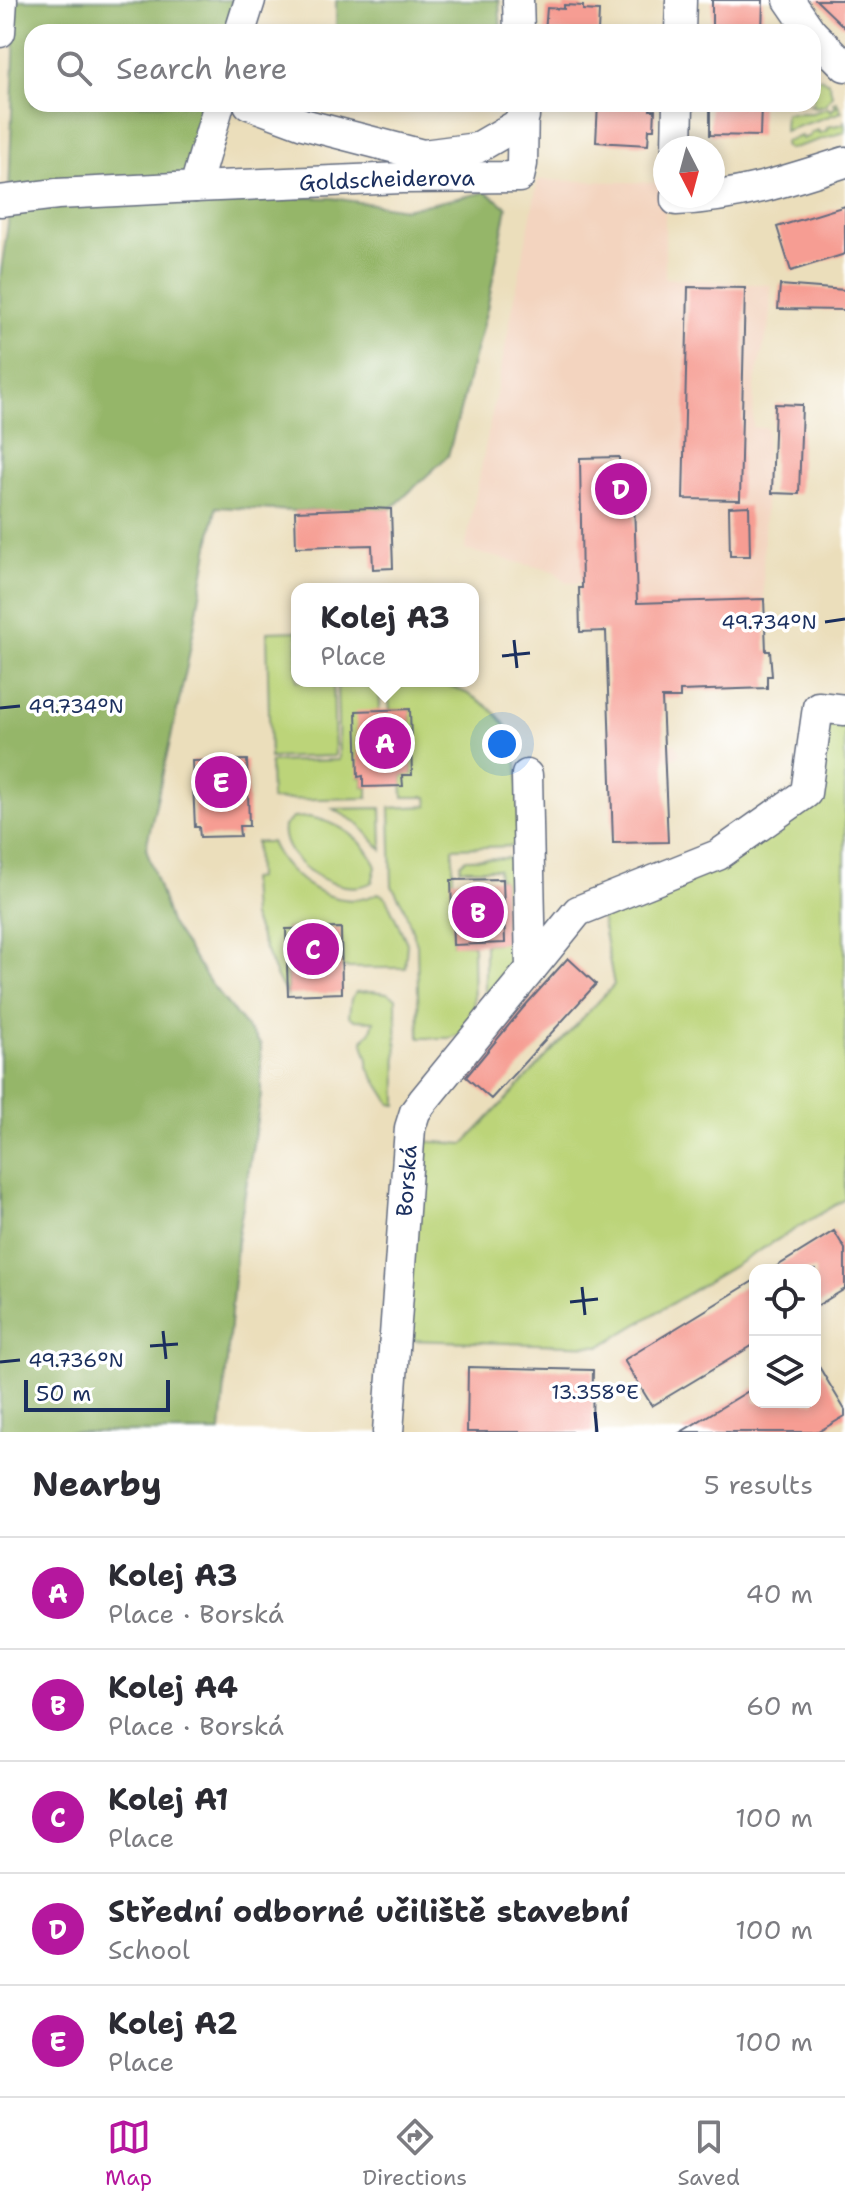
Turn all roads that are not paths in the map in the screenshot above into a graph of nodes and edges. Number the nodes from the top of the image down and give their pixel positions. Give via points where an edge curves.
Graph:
1 (2, 0) edge
2 (250, 0) edge
3 (518, 0) edge
4 (681, 0) edge
5 (789, 0) edge
6 (242, 24) edge
7 (519, 24) edge
8 (680, 24) edge
9 (806, 24) edge
10 (0, 32) edge
11 (821, 42) edge
12 (845, 66) edge
13 (217, 112) edge
14 (271, 112) edge
15 (523, 112) edge
16 (524, 112) edge
17 (678, 112) edge
18 (677, 136) edge
19 (845, 162) edge
20 (195, 187) junction
21 (725, 194) edge
22 (0, 201) edge
23 (831, 708) edge
24 (527, 775) dead end
25 (531, 969) junction
26 (388, 1432) edge

1 - 10 street
2 - 6 street
3 - 7 street
4 - 8 street
5 - 9 street
11 - 12 street
13 - 20 street
14 - 15 street, Goldscheiderova via 423,155 477,148 515,126
16 - 20 street, Goldscheiderova via 519,177
17 - 18 street
19 - 21 street
20 - 22 street, Goldscheiderova
23 - 25 street, Borská via 806,793 718,855 578,911
24 - 25 street
25 - 26 street, Borská via 423,1101 410,1128

